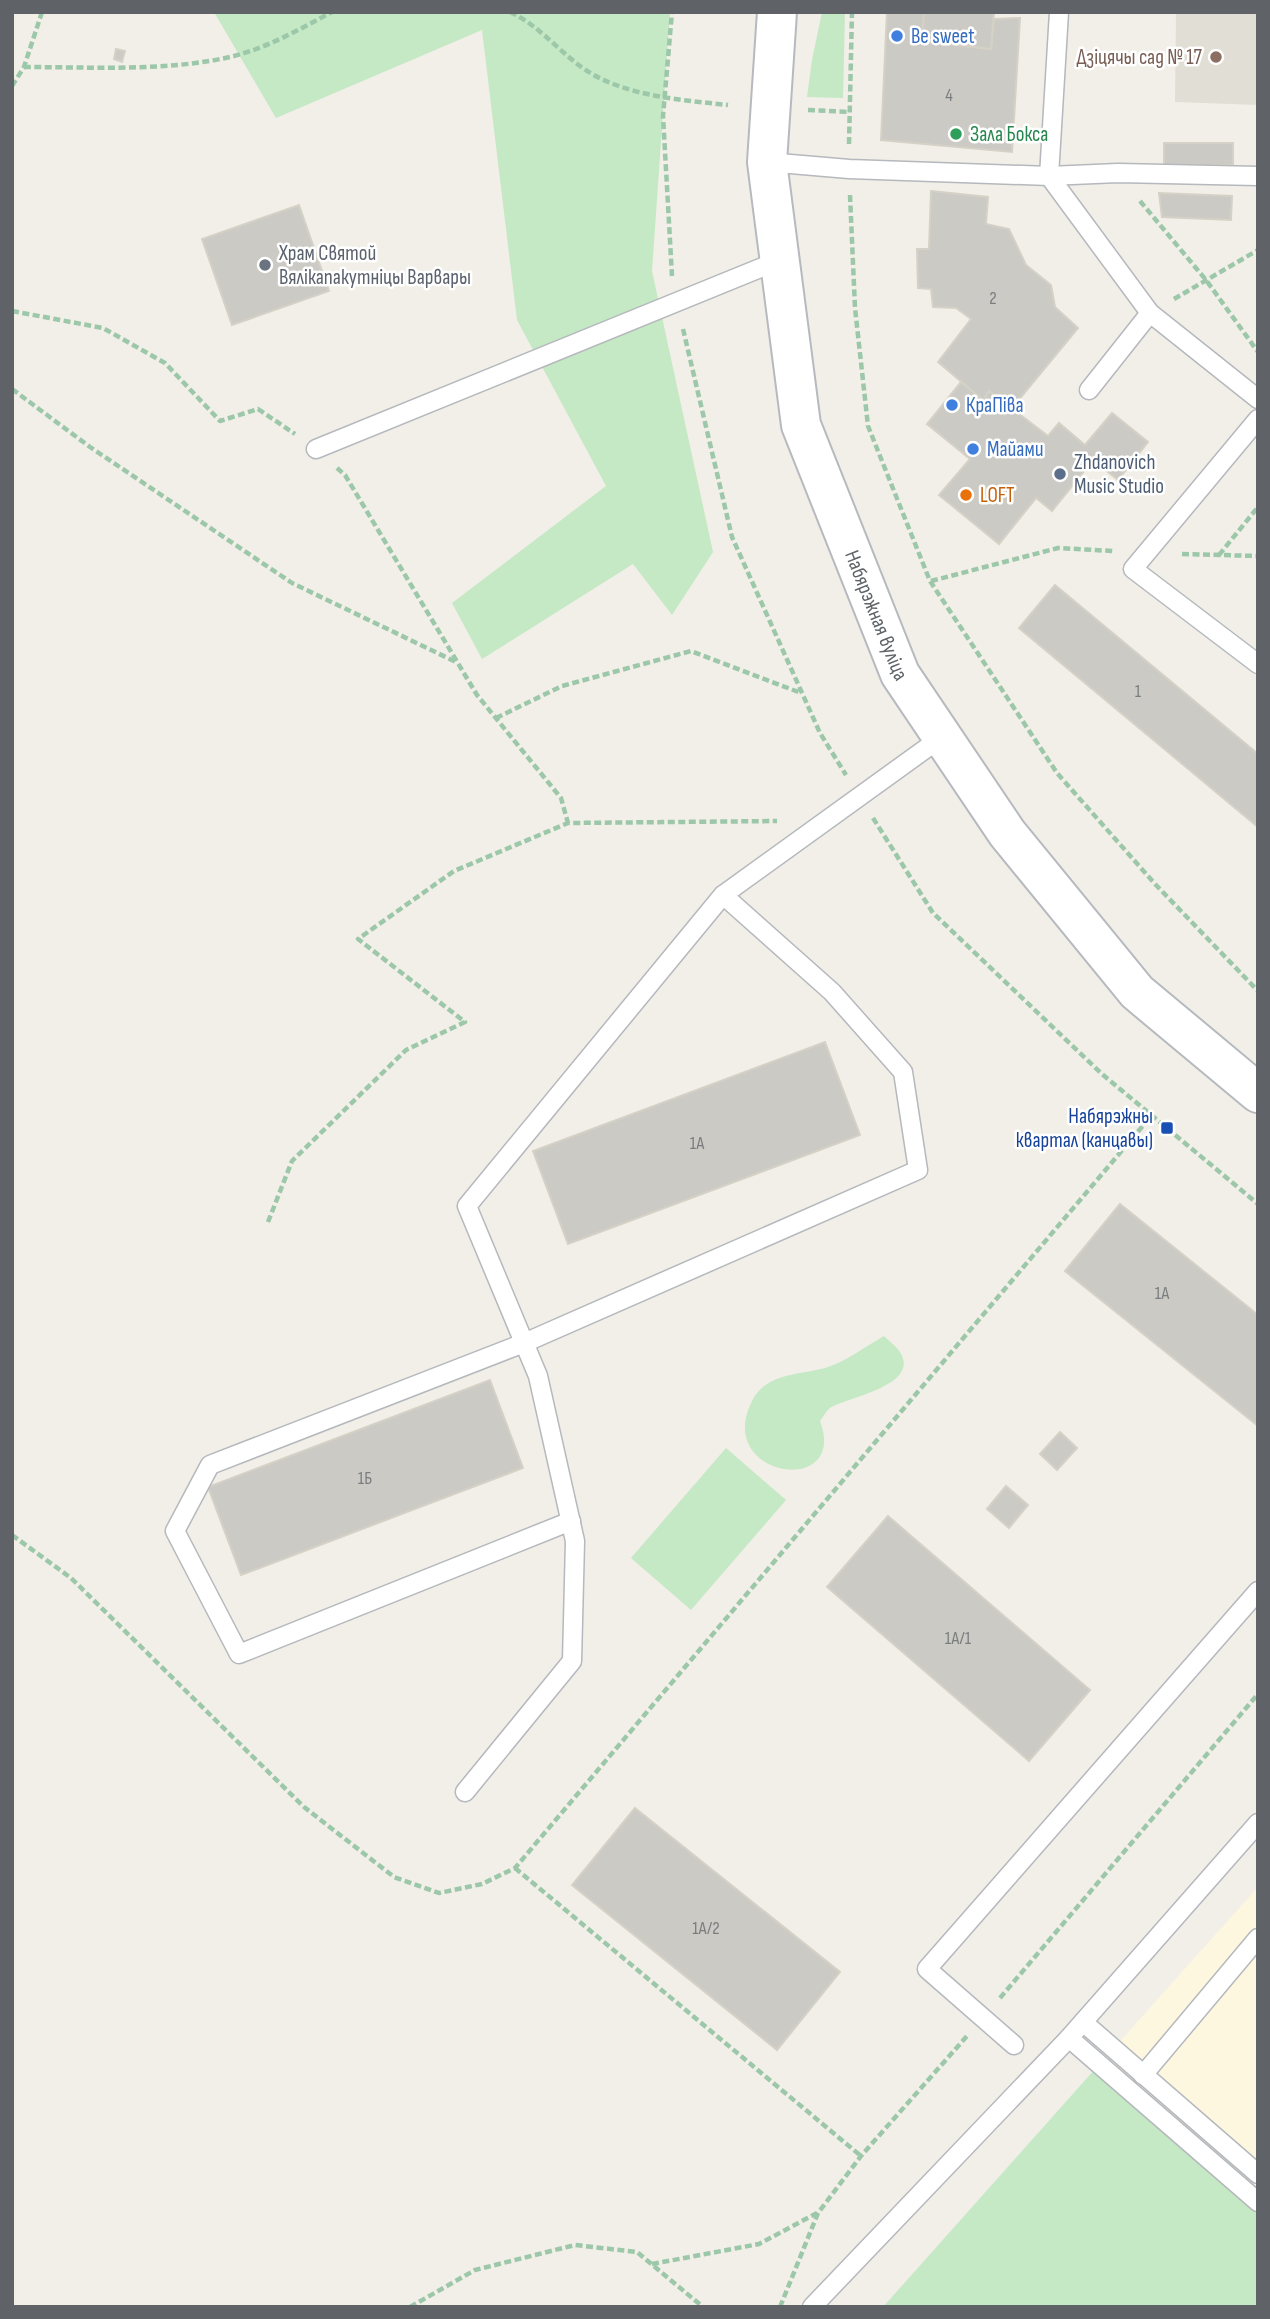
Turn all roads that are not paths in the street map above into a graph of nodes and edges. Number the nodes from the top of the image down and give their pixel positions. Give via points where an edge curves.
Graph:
1 (777, 12) edge
2 (1059, 12) edge
3 (767, 162) junction
4 (1049, 176) junction
5 (1258, 176) edge
6 (780, 260) junction
7 (1150, 313) junction
8 (1089, 390) dead end
9 (1258, 399) edge
10 (1258, 419) edge
11 (316, 449) road end
12 (1258, 664) edge
13 (942, 737) junction
14 (723, 895) junction
15 (1258, 1093) edge
16 (524, 1343) junction
17 (571, 1521) junction
18 (1258, 1591) edge
19 (465, 1792) dead end
20 (1258, 1823) edge
21 (1258, 1938) edge
22 (1083, 2022) junction
23 (1069, 2038) junction
24 (1014, 2045) dead end
25 (1143, 2075) junction
26 (1258, 2174) edge
27 (1258, 2202) edge
28 (812, 2307) edge

1 - 3 main road, Набярэжная вуліца
2 - 4 lane
3 - 4 lane
3 - 6 main road, Набярэжная вуліца
4 - 5 lane
4 - 7 lane
6 - 11 lane
6 - 13 main road, Набярэжная вуліца via 801,425 900,674
7 - 8 lane
7 - 9 lane
10 - 12 lane via 1133,569
13 - 14 lane
13 - 15 main road, Набярэжная вуліца via 1007,833 1137,992
14 - 16 lane via 467,1206
14 - 16 lane via 832,992 903,1072 918,1170
16 - 17 lane via 538,1376
16 - 17 lane via 210,1465 175,1531 239,1654
17 - 19 lane via 575,1541 572,1661
18 - 24 lane via 927,1969
20 - 22 lane
21 - 25 lane
22 - 23 lane
22 - 25 lane
23 - 27 lane
23 - 28 lane
25 - 26 lane

